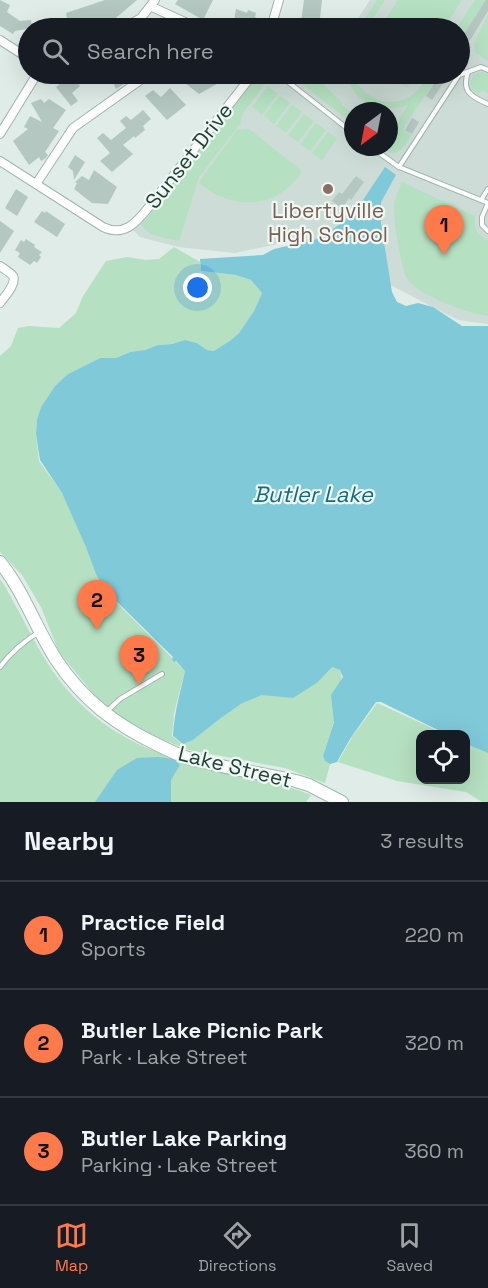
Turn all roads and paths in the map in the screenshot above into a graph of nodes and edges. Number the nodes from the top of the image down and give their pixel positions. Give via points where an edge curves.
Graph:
1 (279, 0) edge
2 (153, 3) edge
3 (141, 18) edge
4 (180, 18) edge
5 (274, 18) edge
6 (0, 40) edge
7 (18, 52) edge
8 (488, 70) edge
9 (470, 71) edge
10 (31, 84) edge
11 (135, 84) edge
12 (245, 84) edge
13 (291, 84) edge
14 (453, 84) edge
15 (466, 84) edge
16 (488, 104) edge
17 (344, 126) edge
18 (0, 134) edge
19 (384, 156) edge
20 (0, 161) edge
21 (399, 167) junction
22 (36, 184) junction
23 (488, 189) edge
24 (481, 200) junction
25 (488, 231) edge
26 (0, 266) edge
27 (0, 303) edge
28 (2, 567) edge
29 (40, 631) junction
30 (0, 667) edge
31 (162, 674) dead end
32 (105, 713) junction
33 (342, 802) edge

1 - 5 street
2 - 3 street
2 - 4 street
6 - 7 street
8 - 9 lane
10 - 18 street
11 - 22 street via 73,128
12 - 22 street, Sunset Drive via 136,224 126,229 103,227
13 - 17 lane
14 - 21 lane
15 - 16 lane via 471,96
19 - 21 lane
20 - 22 street
21 - 24 lane
23 - 24 lane
24 - 25 lane via 488,202 482,217 482,225
26 - 27 street via 13,276
28 - 29 street, Lake Street via 21,592
29 - 30 lane via 22,643
29 - 32 street, Lake Street via 70,679
31 - 32 lane via 120,699
32 - 33 street, Lake Street via 124,727 186,758 296,781

